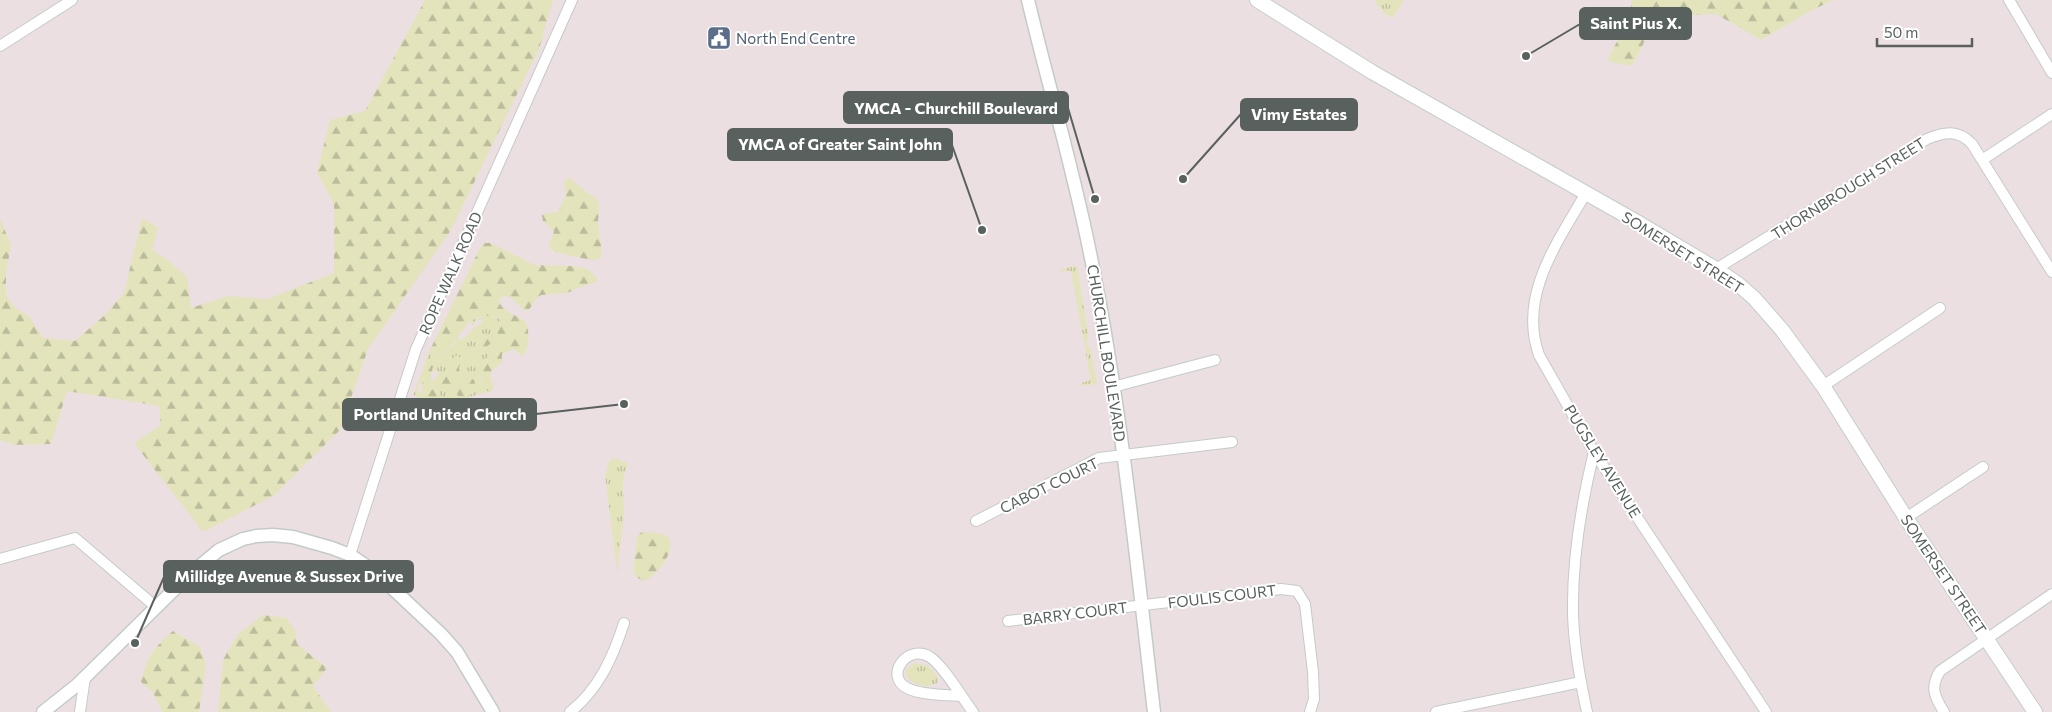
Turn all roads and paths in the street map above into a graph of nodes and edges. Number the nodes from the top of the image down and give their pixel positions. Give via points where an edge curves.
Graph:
1 (72, 0) edge
2 (572, 0) edge
3 (1028, 0) edge
4 (1257, 0) edge
5 (2009, 0) edge
6 (0, 46) edge
7 (2052, 73) edge
8 (2052, 114) edge
9 (1982, 160) junction
10 (1586, 193) junction
11 (1716, 269) junction
12 (2052, 272) edge
13 (1940, 308) dead end
14 (1215, 360) dead end
15 (1822, 386) junction
16 (1113, 387) junction
17 (1232, 442) dead end
18 (1594, 452) junction
19 (1124, 455) junction
20 (1983, 467) dead end
21 (1906, 518) junction
22 (976, 521) dead end
23 (350, 555) junction
24 (0, 559) edge
25 (2052, 594) edge
26 (1142, 605) junction
27 (156, 608) junction
28 (1008, 621) dead end
29 (624, 623) dead end
30 (1986, 638) junction
31 (86, 677) junction
32 (1581, 682) junction
33 (961, 696) junction
34 (43, 712) edge
35 (80, 712) edge
36 (493, 712) edge
37 (570, 712) edge
38 (973, 712) edge
39 (1154, 712) edge
40 (1310, 712) edge
41 (1436, 712) edge
42 (1587, 712) edge
43 (1766, 712) edge
44 (1944, 712) edge
45 (2035, 712) edge

1 - 6 street
2 - 23 street, ROPE WALK ROAD via 416,349
3 - 16 street, CHURCHILL BOULEVARD via 1090,250
4 - 10 main road, SOMERSET STREET via 1372,72
5 - 7 street
8 - 9 street
9 - 11 street, THORNBROUGH STREET via 1972,144 1960,134 1948,132 1926,139
9 - 12 street
10 - 11 main road, SOMERSET STREET
10 - 18 street, PUGSLEY AVENUE via 1542,273 1533,307 1533,324 1539,355
11 - 15 main road, SOMERSET STREET via 1738,284 1764,309
13 - 15 street
14 - 16 street
15 - 21 main road, SOMERSET STREET
16 - 19 street, CHURCHILL BOULEVARD
17 - 19 street, CABOT COURT
18 - 32 street via 1584,493 1576,558 1573,614
18 - 43 street, PUGSLEY AVENUE
19 - 22 street, CABOT COURT via 1099,458
19 - 26 street, CHURCHILL BOULEVARD
20 - 21 street
21 - 30 main road, SOMERSET STREET
23 - 27 street via 292,537 243,539 219,550
23 - 36 street via 375,572 441,634 457,652
24 - 27 street via 75,538
25 - 30 street
26 - 28 street, BARRY COURT
26 - 39 street, CHURCHILL BOULEVARD
26 - 40 street, FOULIS COURT via 1281,589 1298,590 1305,604 1313,672 1314,699
27 - 31 street
29 - 37 street via 605,672
30 - 44 street via 1940,671 1935,679 1935,698
30 - 45 main road, SOMERSET STREET
31 - 34 street
31 - 35 street
32 - 41 street
32 - 42 street
33 - 33 street via 907,688 899,678 901,662 914,654 929,656
33 - 38 street

